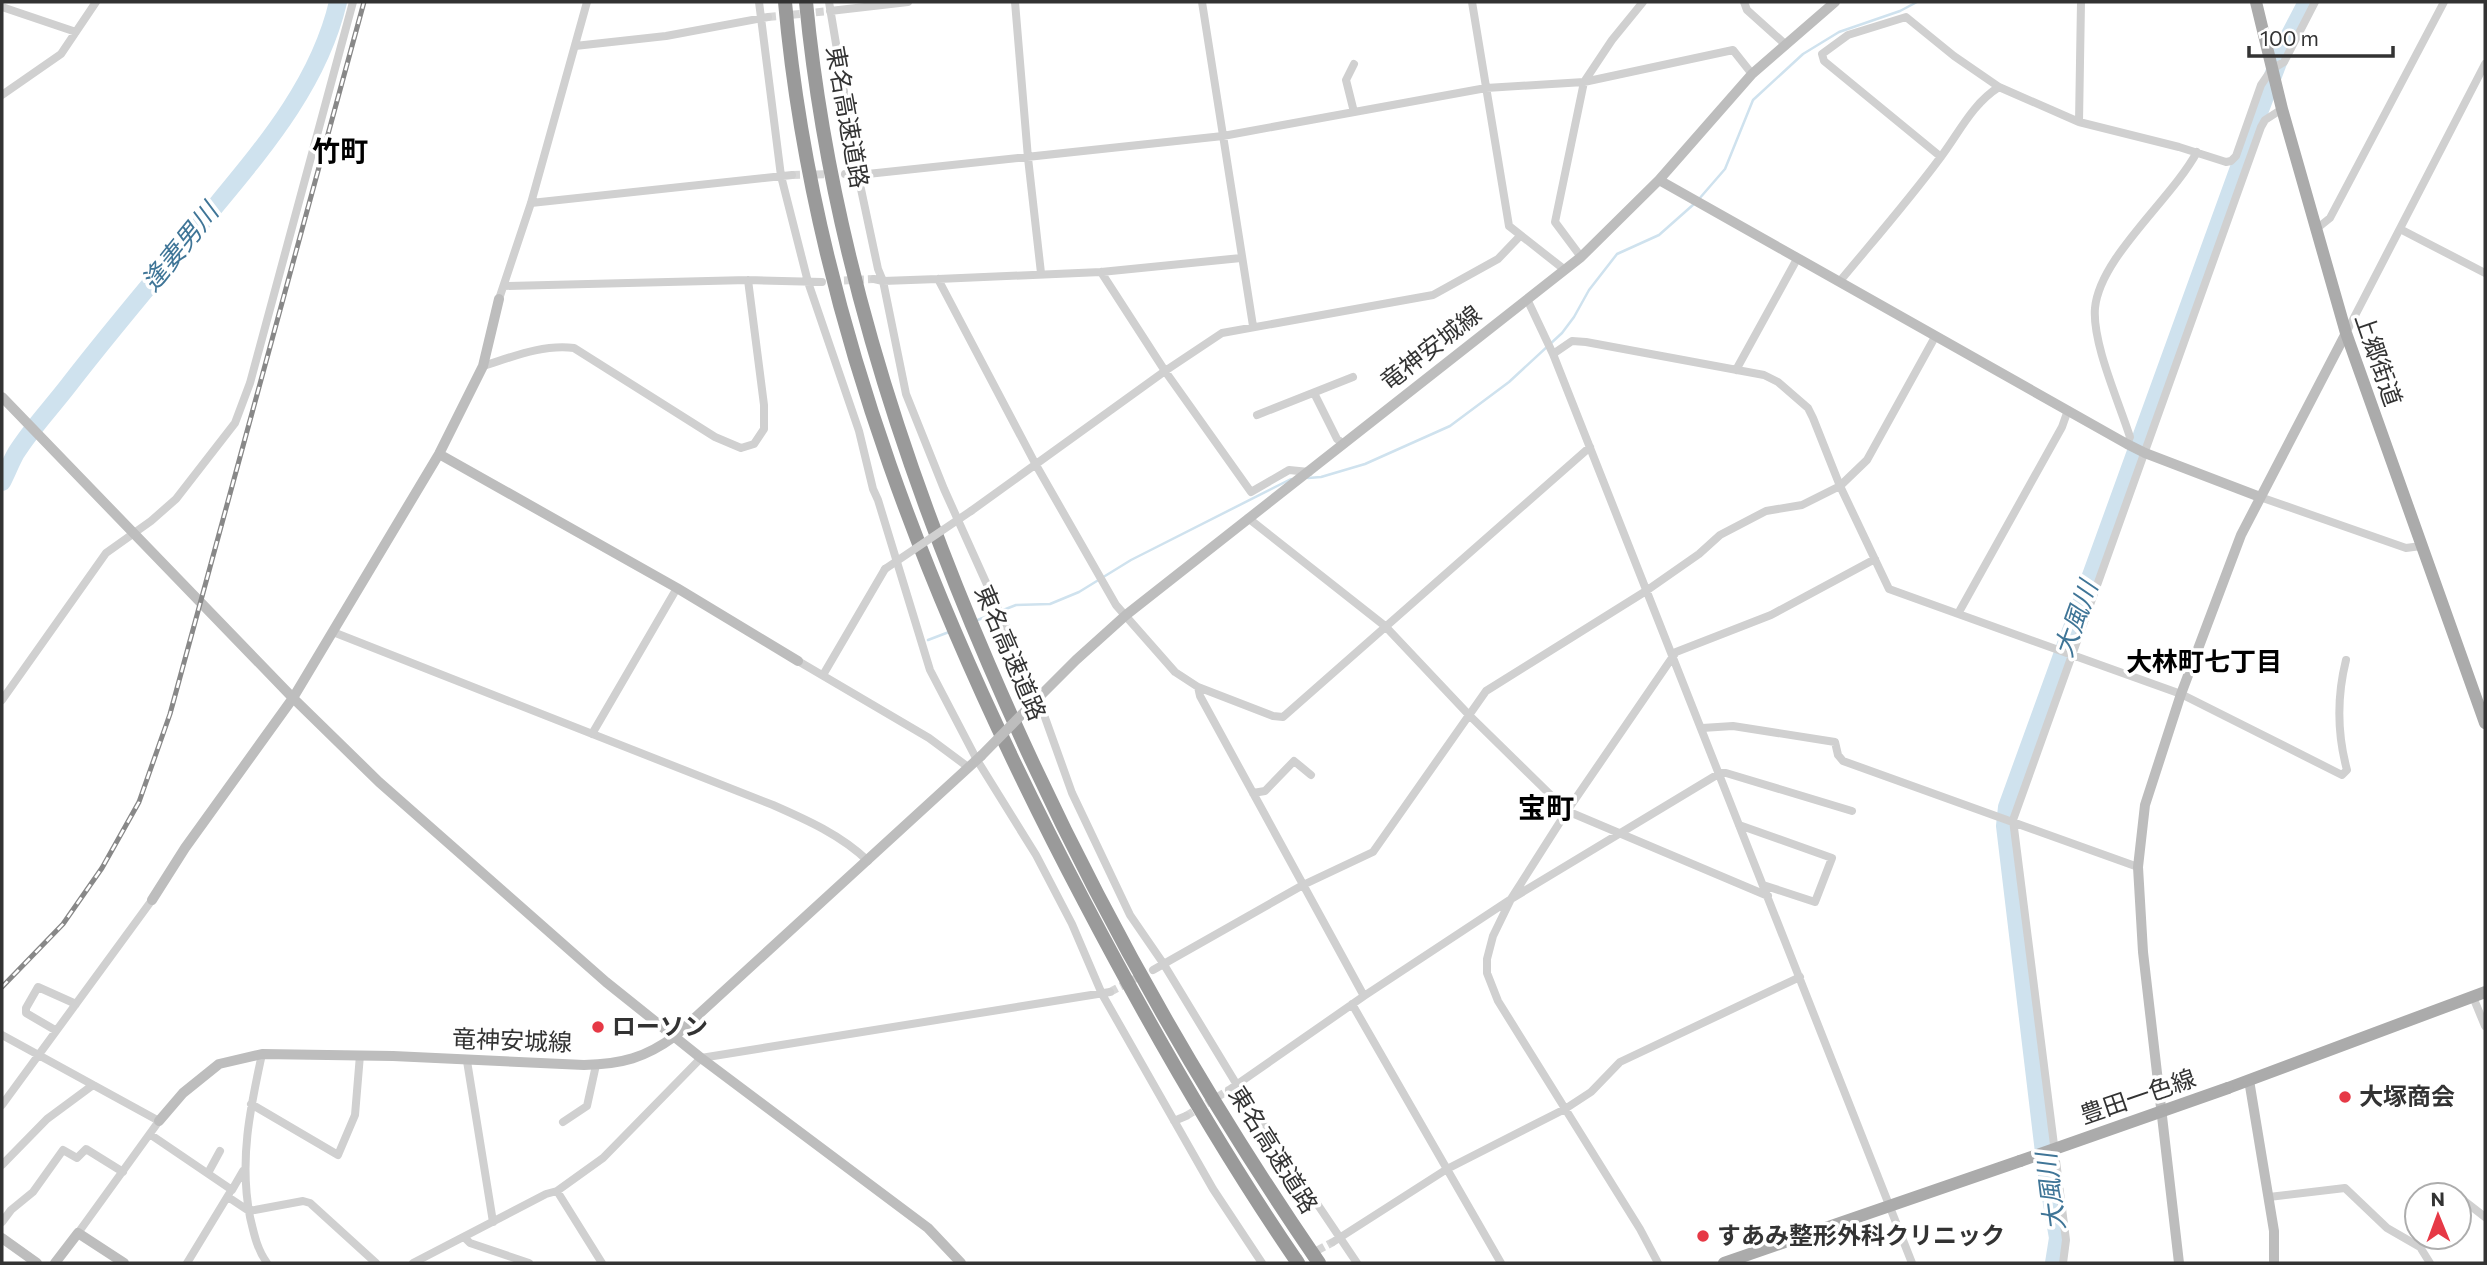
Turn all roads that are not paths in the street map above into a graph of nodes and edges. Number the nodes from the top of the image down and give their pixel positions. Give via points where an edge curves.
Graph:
1 (96, 2) edge
2 (353, 2) edge
3 (587, 2) edge
4 (759, 2) edge
5 (785, 2) edge
6 (806, 2) edge
7 (908, 2) edge
8 (1015, 2) edge
9 (1202, 2) edge
10 (1472, 2) edge
11 (1643, 2) edge
12 (1744, 2) edge
13 (1835, 2) edge
14 (2081, 2) edge
15 (2256, 2) edge
16 (2315, 2) edge
17 (2444, 2) edge
18 (2, 7) edge
19 (830, 7) edge
20 (764, 17) junction
21 (76, 32) junction
22 (1785, 44) junction
23 (575, 46) junction
24 (1354, 64) dead end
25 (2485, 64) edge
26 (2272, 69) junction
27 (1752, 74) junction
28 (1584, 82) junction
29 (1999, 87) junction
30 (1486, 88) junction
31 (2, 95) edge
32 (2282, 109) junction
33 (1354, 112) junction
34 (2079, 122) junction
35 (1223, 136) junction
36 (2197, 152) junction
37 (1941, 157) junction
38 (1028, 158) junction
39 (845, 174) tunnel mouth
40 (792, 175) tunnel mouth
41 (858, 175) junction
42 (781, 176) junction
43 (1659, 180) junction
44 (531, 203) junction
45 (2400, 229) junction
46 (2315, 230) junction
47 (1520, 236) junction
48 (1581, 257) junction
49 (1241, 258) junction
50 (1797, 259) junction
51 (1565, 270) junction
52 (1101, 272) junction
53 (1041, 273) junction
54 (2485, 273) edge
55 (874, 279) tunnel mouth
56 (938, 279) junction
57 (748, 280) junction
58 (883, 281) junction
59 (1840, 281) junction
60 (808, 282) junction
61 (822, 282) tunnel mouth
62 (504, 286) junction
63 (499, 299) joint
64 (1527, 299) junction
65 (1253, 326) junction
66 (2346, 333) junction
67 (1935, 337) junction
68 (1553, 355) junction
69 (483, 366) junction
70 (1736, 370) junction
71 (1165, 371) junction
72 (1353, 377) dead end
73 (1314, 393) junction
74 (2, 397) edge
75 (2068, 410) junction
76 (1256, 415) dead end
77 (1344, 444) junction
78 (2127, 444) junction
79 (1590, 447) junction
80 (2145, 453) junction
81 (439, 454) junction
82 (1036, 465) junction
83 (1309, 472) junction
84 (1840, 486) junction
85 (2260, 496) junction
86 (1248, 518) junction
87 (132, 533) junction
88 (2421, 546) junction
89 (1875, 559) junction
90 (677, 588) junction
91 (1646, 591) junction
92 (1959, 612) junction
93 (1126, 615) junction
94 (1385, 626) junction
95 (333, 632) junction
96 (2073, 654) junction
97 (1672, 656) junction
98 (2346, 660) dead end
99 (798, 661) joint
100 (823, 675) junction
101 (1198, 687) junction
102 (2181, 694) junction
103 (293, 698) junction
104 (2, 700) edge
105 (1035, 701) junction
106 (1469, 715) junction
107 (2485, 723) edge
108 (1702, 728) junction
109 (592, 734) junction
110 (976, 761) junction
111 (1720, 773) junction
112 (1311, 775) dead end
113 (1253, 793) junction
114 (1567, 811) junction
115 (1852, 811) dead end
116 (2013, 820) junction
117 (1739, 825) junction
118 (1619, 832) junction
119 (868, 861) junction
120 (2137, 866) junction
121 (1303, 885) junction
122 (1763, 885) junction
123 (1768, 895) junction
124 (1511, 899) junction
125 (152, 900) joint
126 (1163, 963) junction
127 (1153, 970) tunnel mouth
128 (1800, 977) junction
129 (1106, 993) junction
130 (2479, 994) edge
131 (1364, 996) junction
132 (76, 1003) junction
133 (1352, 1004) junction
134 (2485, 1026) edge
135 (55, 1030) junction
136 (2, 1035) edge
137 (675, 1036) junction
138 (262, 1054) junction
139 (360, 1055) junction
140 (39, 1056) junction
141 (701, 1058) junction
142 (467, 1061) junction
143 (596, 1065) junction
144 (2249, 1080) junction
145 (93, 1085) junction
146 (1233, 1088) junction
147 (251, 1104) junction
148 (2, 1105) edge
149 (1565, 1109) junction
150 (1186, 1116) tunnel mouth
151 (159, 1121) junction
152 (1174, 1121) junction
153 (563, 1122) dead end
154 (150, 1135) junction
155 (220, 1151) dead end
156 (2, 1165) edge
157 (244, 1169) junction
158 (1447, 1169) junction
159 (123, 1172) junction
160 (208, 1173) junction
161 (557, 1191) junction
162 (230, 1193) junction
163 (2269, 1197) junction
164 (1888, 1206) junction
165 (249, 1211) junction
166 (2, 1222) edge
167 (493, 1222) junction
168 (78, 1233) junction
169 (464, 1237) junction
170 (2, 1238) edge
171 (1336, 1240) junction
172 (426, 1261) edge
173 (37, 1263) edge
174 (55, 1263) edge
175 (124, 1263) edge
176 (187, 1263) edge
177 (267, 1263) edge
178 (376, 1263) edge
179 (413, 1263) edge
180 (529, 1263) edge
181 (602, 1263) edge
182 (961, 1263) edge
183 (1262, 1263) edge
184 (1298, 1263) edge
185 (1319, 1263) edge
186 (1357, 1263) edge
187 (1501, 1263) edge
188 (1658, 1263) edge
189 (1724, 1263) edge
190 (1912, 1263) edge
191 (2063, 1263) edge
192 (2179, 1263) edge
193 (2274, 1263) edge
194 (2430, 1263) edge

1 - 21 street
2 - 87 street via 243,404 235,423 176,499
3 - 23 street
4 - 20 street
5 - 184 highway, 東名高速道路 via 799,109 840,301 914,529 1038,815 1168,1058
6 - 185 highway, 東名高速道路 via 820,108 865,320 908,457 963,604 1050,800 1130,957 1183,1051
7 - 19 street
8 - 38 street
9 - 35 street
10 - 30 street
11 - 28 street
12 - 22 street
13 - 22 street, 竜神安城線
14 - 34 street
15 - 26 main road, 上郷街道
16 - 26 street via 2284,62
17 - 46 street via 2330,218
18 - 21 street
19 - 41 street
20 - 23 street via 666,36
20 - 42 street
21 - 31 street via 61,54
22 - 27 street, 竜神安城線
23 - 44 street
24 - 33 street via 1346,80
25 - 45 street
26 - 32 main road, 上郷街道
26 - 36 street via 2261,85 2231,162
27 - 28 street via 1734,50
27 - 43 street, 竜神安城線
28 - 30 street
28 - 48 street via 1555,222
29 - 34 street
29 - 37 street via 1966,119
29 - 37 street via 1903,16 1848,35 1822,54 1824,61
30 - 33 street
30 - 47 street via 1509,226
32 - 46 main road, 上郷街道
32 - 80 street via 2261,127
33 - 35 street
34 - 36 street
35 - 38 street
35 - 49 street
36 - 78 street via 2174,188 2109,265 2100,287 2095,308 2098,336 2130,437
37 - 59 street
38 - 41 street
38 - 53 street
39 - 41 street
40 - 42 street
41 - 58 street
42 - 44 street
42 - 60 street
43 - 48 street, 竜神安城線
43 - 50 street
44 - 62 street
45 - 54 street
45 - 66 street
46 - 66 main road, 上郷街道
47 - 51 street
47 - 65 street via 1499,259 1433,295
48 - 51 street, 竜神安城線
49 - 52 street
49 - 65 street
50 - 59 street
50 - 70 street
51 - 64 street, 竜神安城線
52 - 53 street
52 - 71 street
53 - 56 street
55 - 58 street
56 - 58 street
56 - 82 street
57 - 60 street
57 - 62 street
57 - 69 street via 764,405 764,429 754,444 741,448 715,437 574,348 559,346
58 - 105 street via 906,394
59 - 67 street
60 - 61 street
60 - 110 street via 859,431 930,670
62 - 63 street
63 - 69 street
64 - 68 street
64 - 77 street, 竜神安城線
65 - 71 street via 1222,333
66 - 85 street
66 - 88 main road, 上郷街道
67 - 75 street
67 - 84 street via 1867,460
68 - 70 street via 1572,341 1586,342
68 - 79 street
69 - 81 street
70 - 84 street via 1770,377 1808,408
71 - 82 street
71 - 83 street via 1251,492 1289,470
72 - 73 street
73 - 76 street
73 - 77 street
74 - 87 street
75 - 78 street
75 - 92 street
77 - 83 street, 竜神安城線
78 - 80 street
79 - 91 street
79 - 94 street
80 - 85 street
80 - 96 street
81 - 90 street
81 - 95 street
82 - 93 street
82 - 100 street, bridge via 880,573
83 - 86 street, 竜神安城線
84 - 89 street
84 - 91 street via 1802,505 1766,511 1720,535
85 - 88 street via 2406,548
85 - 102 street
86 - 93 street, 竜神安城線
86 - 94 street
87 - 103 street
87 - 104 street via 106,553
88 - 107 main road, 上郷街道
89 - 92 street via 1889,589
89 - 97 street via 1771,615
90 - 99 street
90 - 109 street
91 - 97 street
91 - 106 street via 1486,691
92 - 96 street
93 - 101 street via 1175,672
93 - 105 street, 竜神安城線
94 - 101 street via 1283,717
94 - 106 street
95 - 103 street
95 - 109 street
96 - 102 street
96 - 116 street
97 - 108 street
97 - 114 street
98 - 102 street via 2339,701 2347,770 2342,775
99 - 100 street
100 - 110 street
101 - 113 street
102 - 120 street via 2145,805
103 - 125 street
103 - 137 street via 379,782 606,982
105 - 110 street, 竜神安城線, bridge
105 - 126 street via 1072,793 1130,915
106 - 114 street
106 - 121 street via 1373,852
108 - 111 street
108 - 116 street via 1733,726 1835,742 1843,761
109 - 119 street via 797,815 850,845
110 - 119 street, 竜神安城線
110 - 129 street via 1036,855
111 - 115 street
111 - 117 street
111 - 118 street
112 - 113 street via 1294,761 1265,791
113 - 121 street
114 - 118 street
114 - 124 street
116 - 120 street
116 - 191 street via 2066,1240
117 - 122 street
117 - 122 street via 1832,858 1815,902
118 - 123 street
118 - 124 street
119 - 137 street, 竜神安城線
120 - 192 street
121 - 126 street
121 - 131 street
122 - 123 street
123 - 128 street
124 - 131 street
124 - 149 street via 1489,947 1486,973 1498,1001
125 - 132 street
126 - 127 street
126 - 146 street
128 - 149 street via 1620,1062 1591,1092
128 - 164 street
129 - 141 street
129 - 152 street
130 - 134 street
130 - 144 main road, 豊田一色線
131 - 133 street
132 - 135 street
132 - 135 street via 38,987 26,1013
133 - 146 street
133 - 158 street
135 - 140 street
136 - 140 street
137 - 141 street
137 - 143 street, 竜神安城線 via 638,1058
138 - 139 street, 竜神安城線
138 - 147 street
138 - 151 street, 竜神安城線 via 219,1064 183,1093
139 - 142 street, 竜神安城線
139 - 147 street via 355,1115 338,1155
140 - 145 street
140 - 148 street
141 - 161 street via 603,1158
141 - 182 street via 928,1228
142 - 143 street, 竜神安城線
142 - 167 street
143 - 153 street via 587,1106
144 - 163 street
144 - 164 main road, 豊田一色線, bridge
145 - 151 street
145 - 156 street via 47,1119
146 - 171 street
147 - 157 street
149 - 158 street
149 - 188 street
150 - 152 street
151 - 154 street
152 - 183 street
154 - 159 street
154 - 160 street
155 - 160 street
157 - 162 street
157 - 165 street
158 - 171 street
158 - 187 street
159 - 166 street via 86,1149 77,1158 63,1150 33,1192
159 - 168 street
160 - 162 street
161 - 167 street
161 - 181 street
162 - 165 street
162 - 176 street
163 - 193 street
163 - 194 street via 2346,1188 2387,1228 2420,1247
164 - 189 main road, 豊田一色線
164 - 190 street
165 - 177 street
165 - 178 street via 310,1203
167 - 169 street
168 - 174 street
168 - 175 street
169 - 172 street
169 - 180 street
170 - 173 street
171 - 186 street
172 - 179 street

